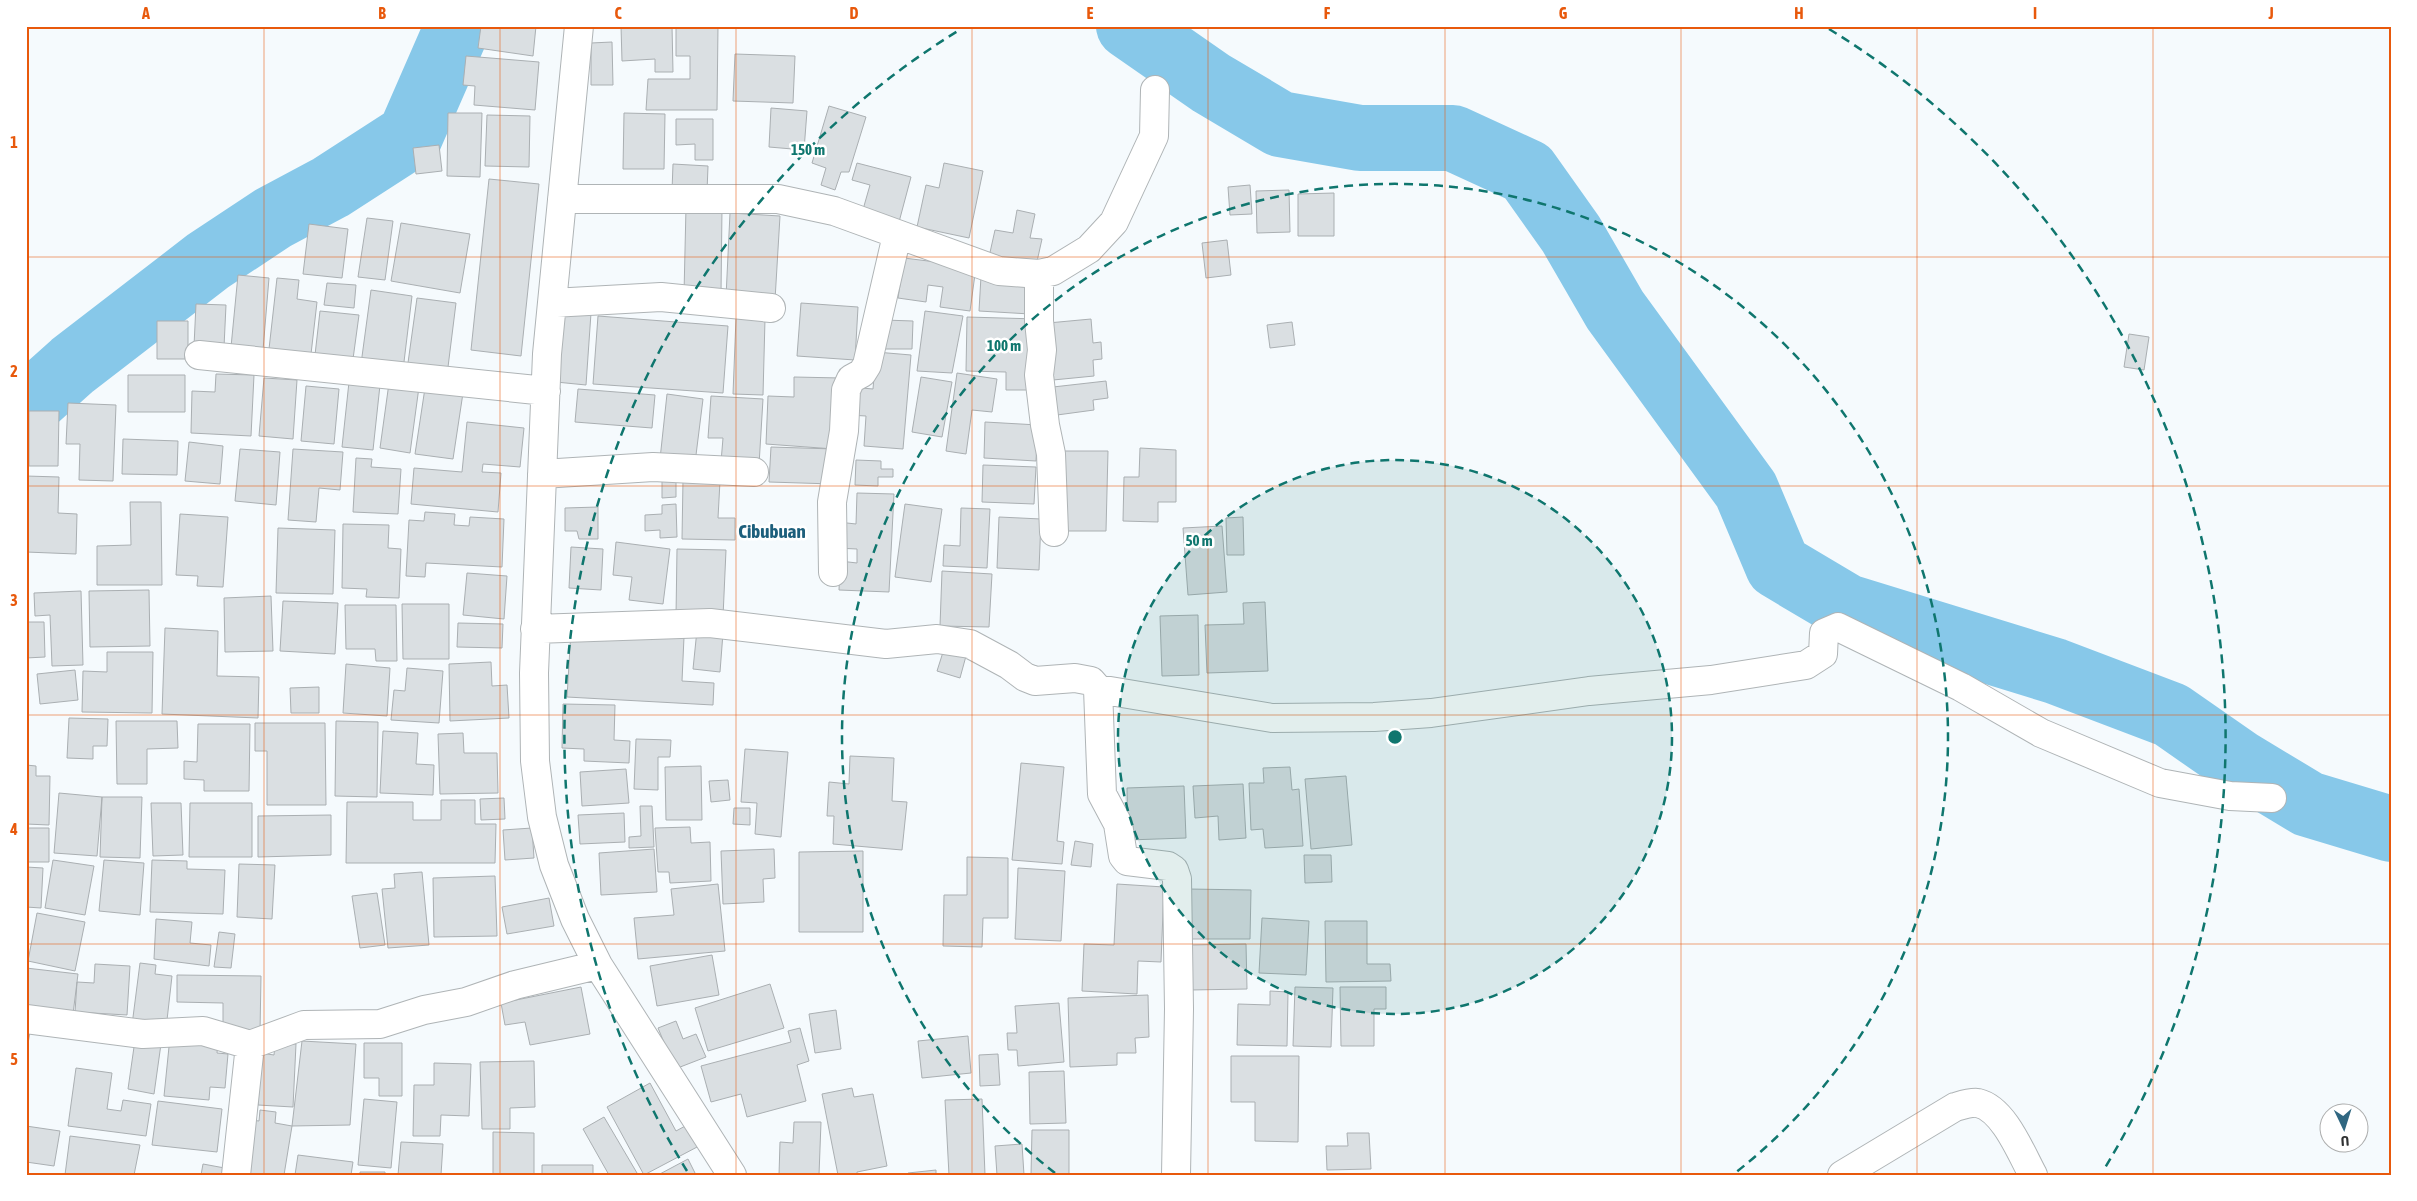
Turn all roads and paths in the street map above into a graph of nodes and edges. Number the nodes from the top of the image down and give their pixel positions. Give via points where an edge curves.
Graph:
1 (579, 26) edge
2 (1155, 90) dead end
3 (562, 199) junction
4 (897, 235) junction
5 (1039, 274) junction
6 (552, 303) junction
7 (771, 308) dead end
8 (199, 355) dead end
9 (546, 391) junction
10 (754, 472) dead end
11 (542, 474) junction
12 (1054, 532) dead end
13 (833, 572) dead end
14 (535, 629) junction
15 (1098, 689) junction
16 (2272, 798) dead end
17 (598, 965) junction
18 (26, 1019) edge
19 (250, 1045) junction
20 (236, 1175) edge
21 (732, 1175) edge
22 (1176, 1175) edge
23 (1842, 1175) edge
24 (2033, 1175) edge

1 - 3 street
2 - 5 street via 1154,136 1114,222 1089,249 1053,271
3 - 4 street via 778,199 834,211
3 - 6 street
4 - 5 street via 999,270
4 - 13 street via 867,365 862,373 851,379 846,390 844,431 832,502
5 - 12 street via 1042,350 1039,375 1051,454
6 - 7 street via 661,297
6 - 9 street
8 - 9 street
9 - 11 street
10 - 11 street via 653,467
11 - 14 street
14 - 15 street via 710,623 886,644 937,639 970,644 1035,681 1075,678 1090,681
14 - 17 street via 535,761 542,817 554,865 575,919
15 - 16 street via 1272,718 1333,719 1431,713 1589,691 1711,680 1806,665 1823,654 1824,633 1838,627 1961,687 2041,733 2160,783 2230,796
15 - 22 street via 1102,794 1118,824 1123,856 1136,864 1168,866 1174,870 1177,879
17 - 19 street via 533,980 466,1002 424,1010 380,1024 304,1025
17 - 21 street
18 - 19 street via 143,1034 203,1031
19 - 20 street
23 - 24 street via 1955,1107 1976,1102 1991,1108 2002,1120

